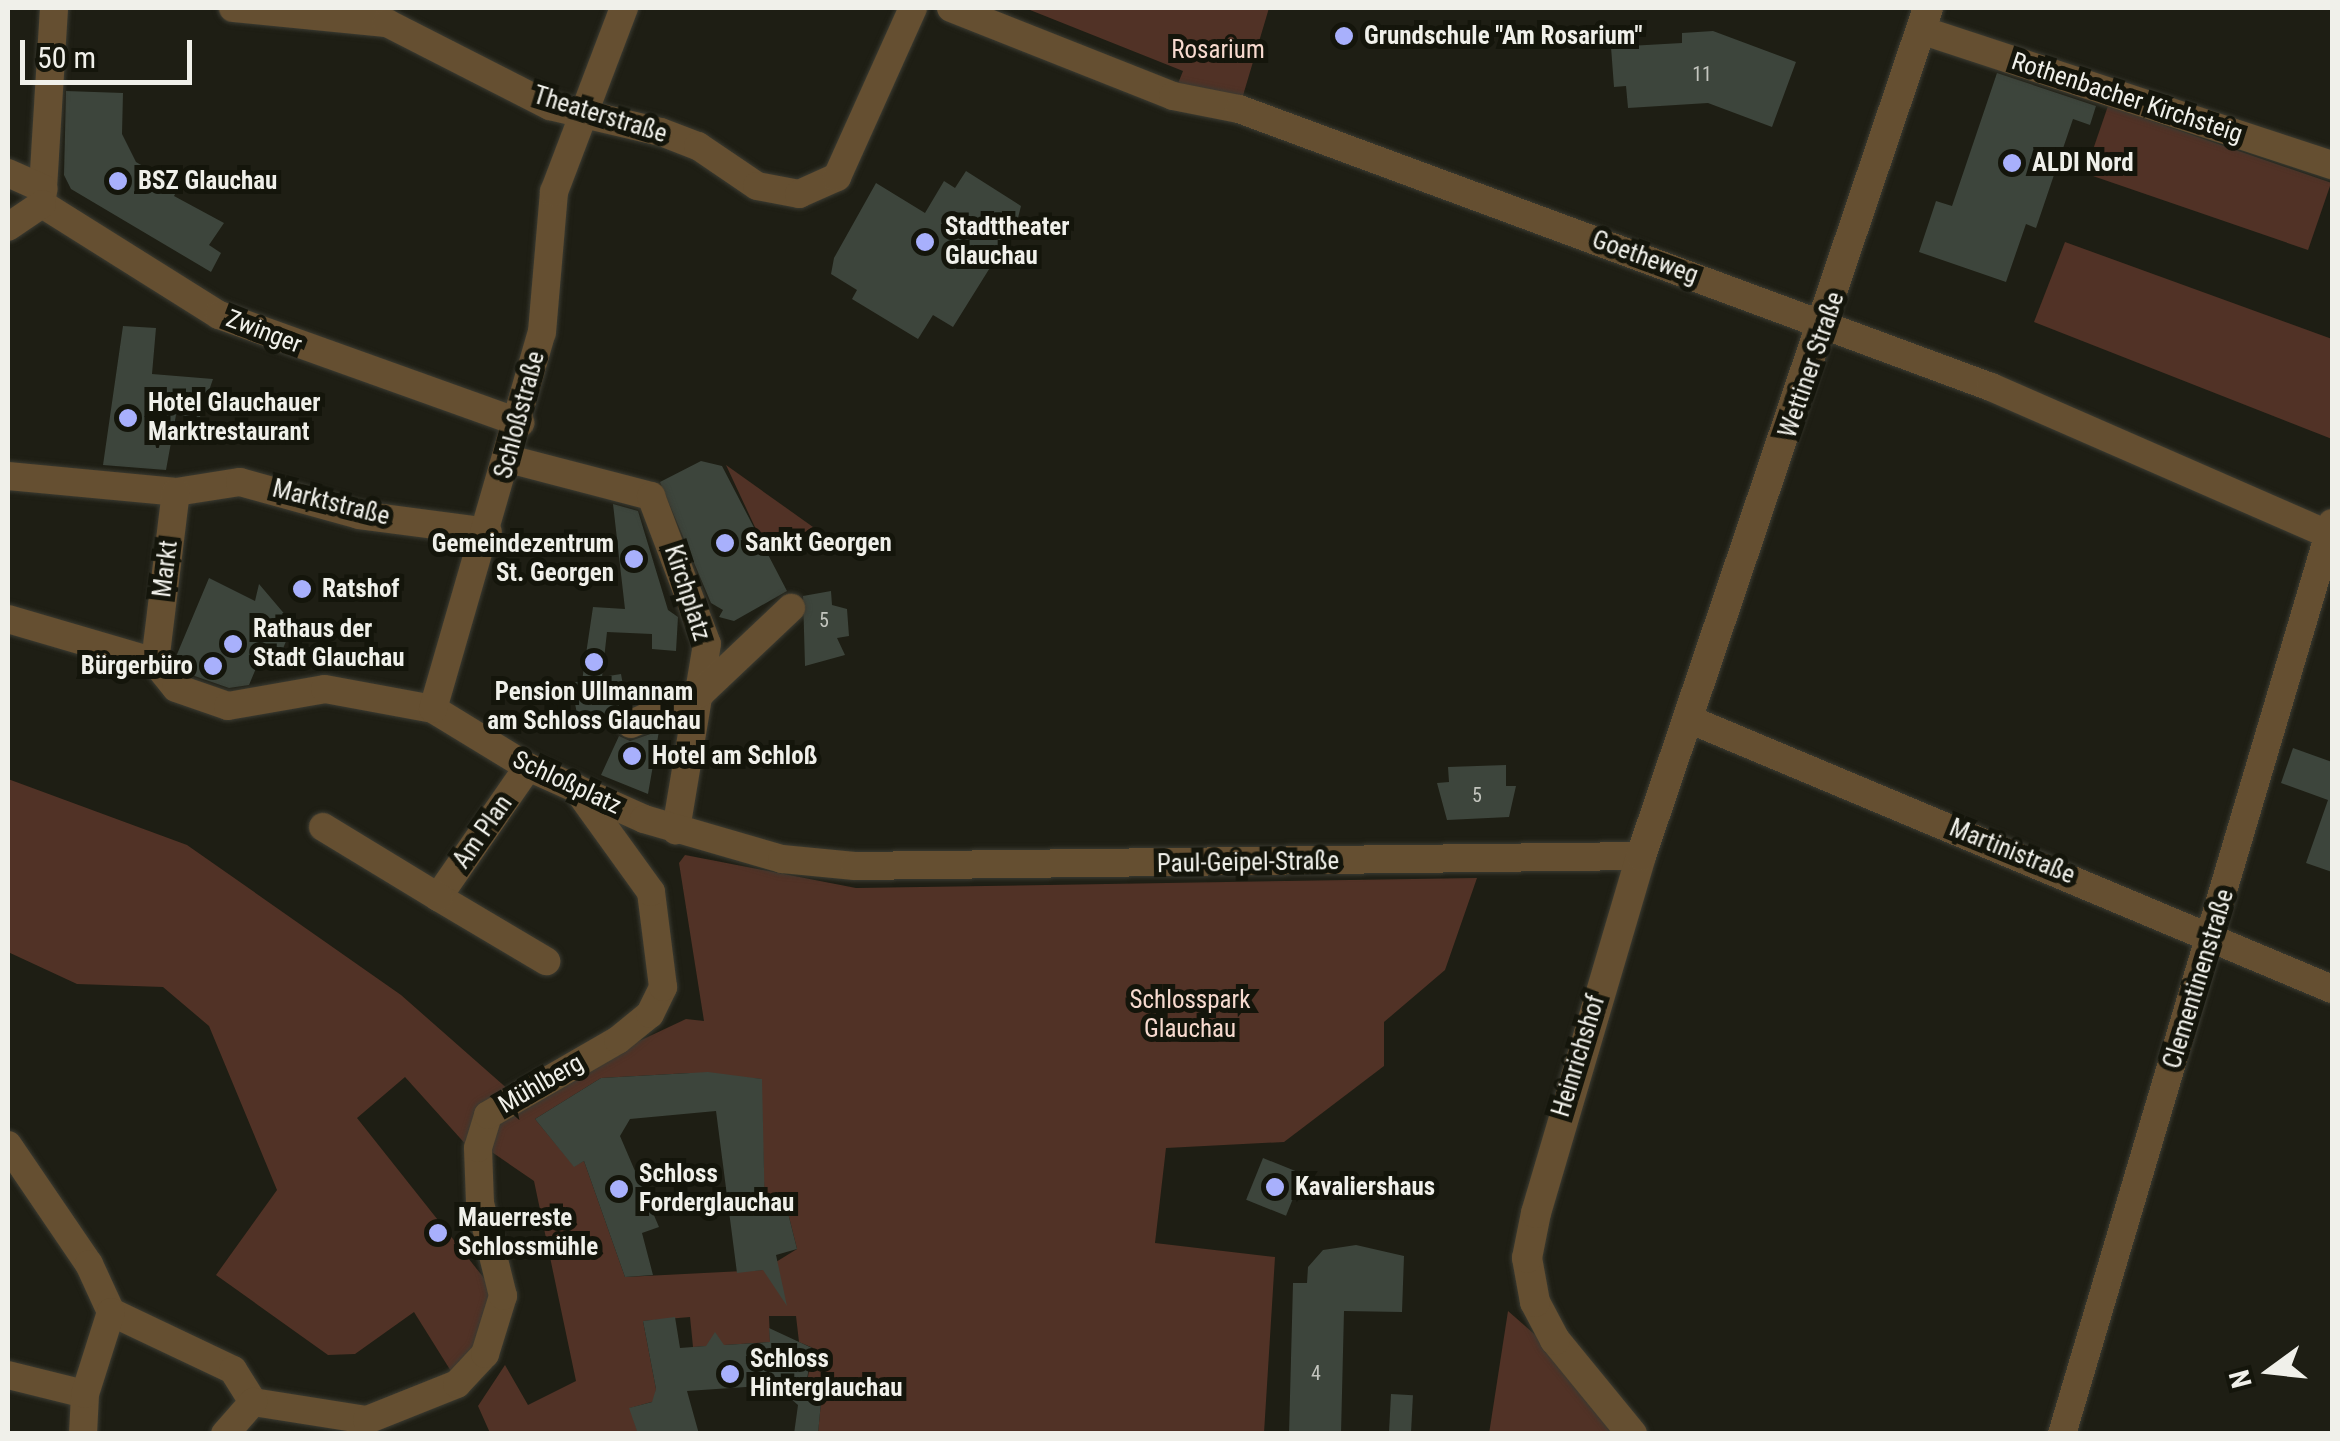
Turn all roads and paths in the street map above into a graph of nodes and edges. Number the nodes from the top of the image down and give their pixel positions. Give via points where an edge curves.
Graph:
1 (54, 8) edge
2 (233, 8) edge
3 (624, 8) edge
4 (913, 8) edge
5 (951, 8) edge
6 (386, 15) edge
7 (1924, 19) edge
8 (577, 114) junction
9 (2332, 165) edge
10 (8, 173) edge
11 (43, 197) junction
12 (8, 227) edge
13 (1825, 325) junction
14 (520, 423) junction
15 (514, 461) junction
16 (8, 476) edge
17 (176, 492) junction
18 (2331, 531) edge
19 (488, 532) junction
20 (791, 608) dead end
21 (8, 618) edge
22 (155, 662) junction
23 (701, 693) junction
24 (433, 709) junction
25 (1690, 720) junction
26 (631, 724) dead end
27 (528, 766) junction
28 (576, 788) junction
29 (323, 828) dead end
30 (676, 830) junction
31 (1640, 856) junction
32 (855, 866) joint
33 (438, 897) junction
34 (2213, 934) junction
35 (546, 962) dead end
36 (2332, 988) edge
37 (8, 1145) edge
38 (111, 1312) junction
39 (8, 1374) edge
40 (85, 1394) junction
41 (253, 1402) junction
42 (366, 1426) edge
43 (83, 1434) edge
44 (225, 1434) edge
45 (1632, 1434) edge
46 (2062, 1434) edge

1 - 11 street
2 - 6 street
3 - 8 street, Schloßstraße
4 - 8 street, Theaterstraße via 838,177 799,194 757,186 698,146
5 - 13 street, Goetheweg via 1173,96 1239,109
6 - 8 street, Theaterstraße
7 - 9 street, Rothenbacher Kirchsteig
7 - 13 street, Wettiner Straße
8 - 14 street, Schloßstraße via 554,192 542,332
10 - 11 street, Zwinger
11 - 12 street
11 - 14 street, Zwinger via 219,316
13 - 18 street, Goetheweg via 1992,387
13 - 25 street, Wettiner Straße
14 - 15 street, Schloßstraße
15 - 19 street, Schloßstraße
15 - 23 street, Kirchplatz via 651,496 707,644
16 - 17 street
17 - 19 street, Marktstraße via 240,482 359,515
17 - 22 street, Markt
18 - 34 street, Clementinenstraße
19 - 24 street, Schloßstraße
20 - 23 street, Kirchplatz
21 - 22 street
22 - 24 street, Schloßplatz via 176,688 228,706 287,691 346,692
23 - 26 street, Kirchplatz
23 - 30 street, Kirchplatz
24 - 27 street, Schloßplatz
25 - 31 street, Heinrichshof
25 - 34 street, Martinistraße
27 - 28 street, Schloßplatz
27 - 33 street, Am Plan
28 - 30 street, Schloßplatz
28 - 42 street, Mühlberg via 651,892 663,987 650,1014 618,1040 488,1114 478,1148 480,1203 503,1296 485,1354 457,1384
29 - 33 street, Am Plan
30 - 32 street, Schloßplatz via 782,858
31 - 32 street, Paul-Geipel-Straße
31 - 45 street, Heinrichshof via 1549,1153 1528,1258 1535,1302
33 - 35 street, Am Plan
34 - 36 street, Martinistraße
34 - 46 street, Clementinenstraße
37 - 38 street via 90,1264
38 - 40 street
38 - 41 street via 233,1370
39 - 40 street
40 - 43 street
41 - 42 street
41 - 44 street

